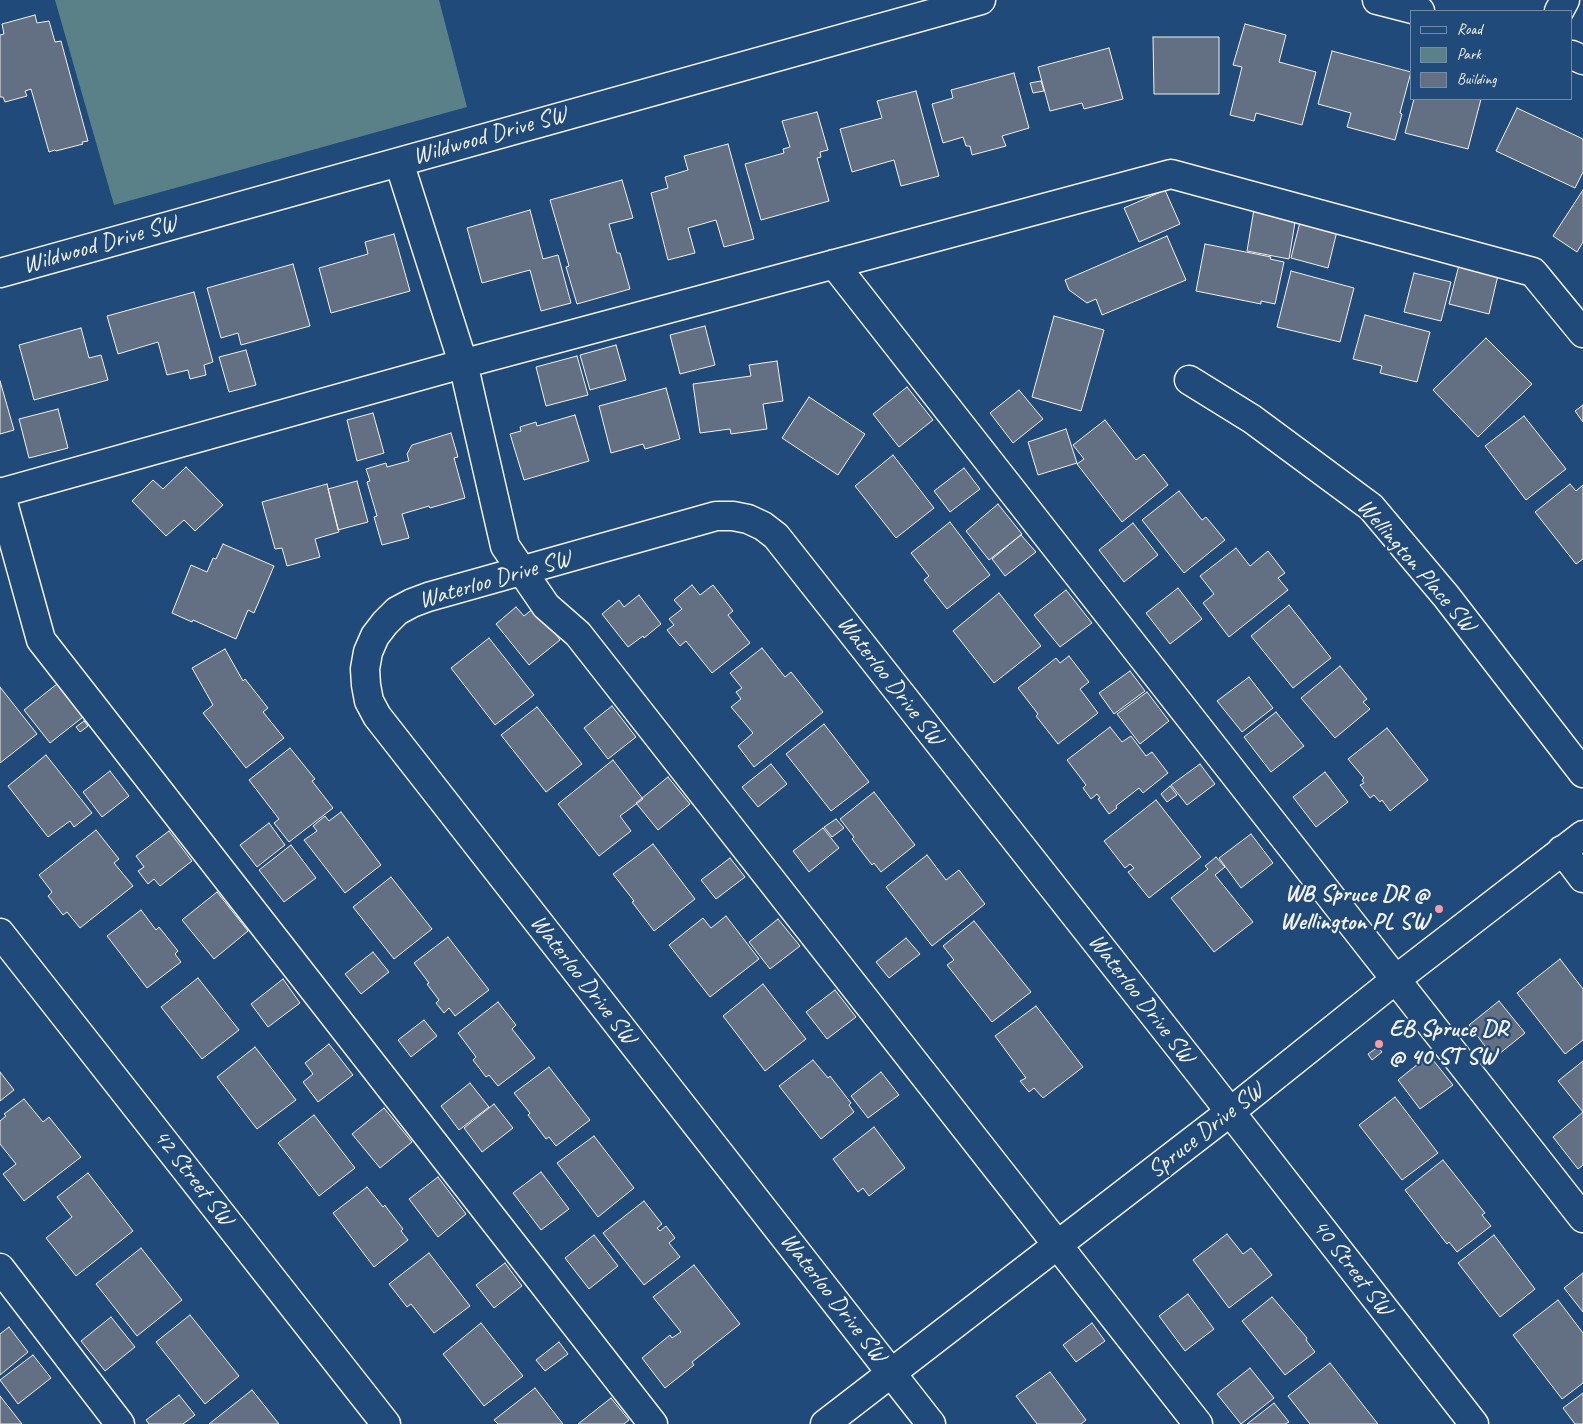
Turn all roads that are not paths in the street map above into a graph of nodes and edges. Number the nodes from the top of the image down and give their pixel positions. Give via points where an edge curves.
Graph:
1 (981, 0) edge
2 (1377, 0) edge
3 (1416, 10) edge
4 (399, 162) junction
5 (834, 264) junction
6 (0, 273) edge
7 (1583, 333) edge
8 (463, 364) junction
9 (1189, 380) dead end
10 (0, 492) edge
11 (522, 572) junction
12 (1583, 773) edge
13 (1572, 842) edge
14 (1583, 878) edge
15 (0, 933) edge
16 (1395, 980) junction
17 (1230, 1112) junction
18 (1580, 1209) edge
19 (1058, 1245) junction
20 (0, 1268) edge
21 (891, 1373) junction
22 (120, 1424) edge
23 (386, 1424) edge
24 (653, 1424) edge
25 (825, 1424) edge
26 (931, 1424) edge
27 (1198, 1424) edge
28 (1474, 1424) edge

1 - 4 street, Wildwood Drive SW
2 - 3 street
4 - 6 street, Wildwood Drive SW
4 - 8 street
5 - 7 street via 1171,174 1534,272
5 - 8 street
5 - 16 street
8 - 10 street
8 - 11 street via 505,546
9 - 12 street, Wellington Place SW via 1252,419 1370,507 1446,596
10 - 24 street via 40,640
11 - 17 street, Waterloo Drive SW via 716,516 748,519 764,526 776,536
11 - 19 street via 546,606 578,634
11 - 21 street, Waterloo Drive SW via 428,597 397,611 375,636 368,652 365,669 369,702
13 - 14 street
13 - 16 street, Spruce Drive SW
15 - 23 street, 42 Street SW
16 - 17 street, Spruce Drive SW
16 - 18 street
17 - 19 street, Spruce Drive SW
17 - 28 street, 40 Street SW
19 - 21 street, Spruce Drive SW
19 - 27 street
20 - 22 street
21 - 25 street, Spruce Drive SW
21 - 26 street, Waterloo Drive SW

